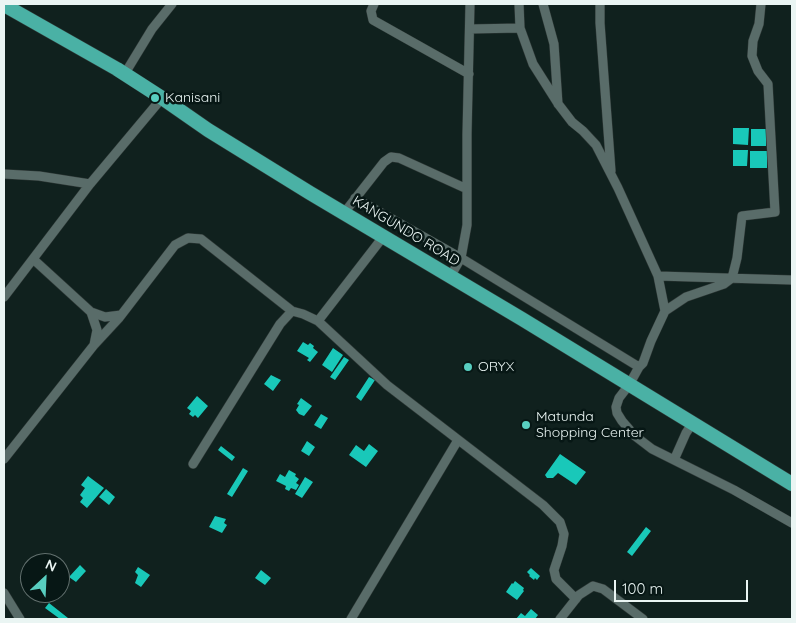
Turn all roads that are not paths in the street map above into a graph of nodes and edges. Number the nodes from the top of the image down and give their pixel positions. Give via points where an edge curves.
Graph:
1 (172, 4) edge
2 (374, 4) edge
3 (470, 4) edge
4 (519, 4) edge
5 (543, 4) edge
6 (600, 4) edge
7 (760, 4) edge
8 (4, 5) edge
9 (520, 28) junction
10 (470, 29) junction
11 (469, 74) junction
12 (124, 75) junction
13 (162, 98) junction
14 (559, 106) junction
15 (4, 174) edge
16 (611, 175) junction
17 (90, 184) junction
18 (467, 189) junction
19 (355, 198) junction
20 (344, 213) junction
21 (382, 237) junction
22 (461, 258) junction
23 (33, 259) junction
24 (658, 276) junction
25 (450, 277) junction
26 (732, 278) junction
27 (792, 280) edge
28 (4, 297) edge
29 (665, 310) junction
30 (91, 312) junction
31 (292, 312) junction
32 (121, 315) junction
33 (318, 321) junction
34 (94, 345) junction
35 (639, 367) junction
36 (629, 386) junction
37 (692, 424) junction
38 (458, 440) junction
39 (4, 459) edge
40 (674, 460) junction
41 (193, 464) dead end
42 (792, 484) edge
43 (792, 523) edge
44 (4, 593) edge
45 (576, 599) junction
46 (20, 619) edge
47 (351, 619) edge
48 (560, 619) edge
49 (643, 619) edge

1 - 12 street via 152,29
2 - 11 street via 371,11 373,20
3 - 10 street
4 - 9 street
5 - 14 street via 554,44
6 - 16 street
7 - 26 street via 760,24 753,41 752,56 768,84 775,212 742,216
8 - 12 highway, KANGUNDO ROAD
9 - 10 street
9 - 14 street via 533,64
10 - 11 street
11 - 18 street
12 - 13 highway, KANGUNDO ROAD
13 - 17 street
13 - 20 highway, KANGUNDO ROAD
14 - 16 street via 596,145
15 - 17 street
16 - 24 street
17 - 23 street
18 - 19 street via 399,158 390,157
18 - 22 street via 467,225
19 - 20 street
19 - 22 street
20 - 21 highway, KANGUNDO ROAD
21 - 25 highway, KANGUNDO ROAD
21 - 33 street
22 - 25 street
22 - 35 street
23 - 28 street
23 - 30 street
24 - 26 street
24 - 29 street
25 - 36 highway, KANGUNDO ROAD
26 - 27 street
26 - 29 street via 686,297
29 - 35 street
30 - 32 street via 105,317
30 - 34 street via 97,330
31 - 32 street via 201,239 188,238 175,245
31 - 33 street
31 - 41 street via 280,324
32 - 34 street
33 - 38 street via 387,385
34 - 39 street
35 - 36 street
36 - 37 highway, KANGUNDO ROAD
36 - 40 street via 619,398 617,413 643,443
37 - 40 street
37 - 42 highway, KANGUNDO ROAD
38 - 45 street via 543,505 560,522 564,534 554,570 556,579
38 - 47 street
40 - 43 street
44 - 46 street
45 - 48 street
45 - 49 street via 593,586 603,589

